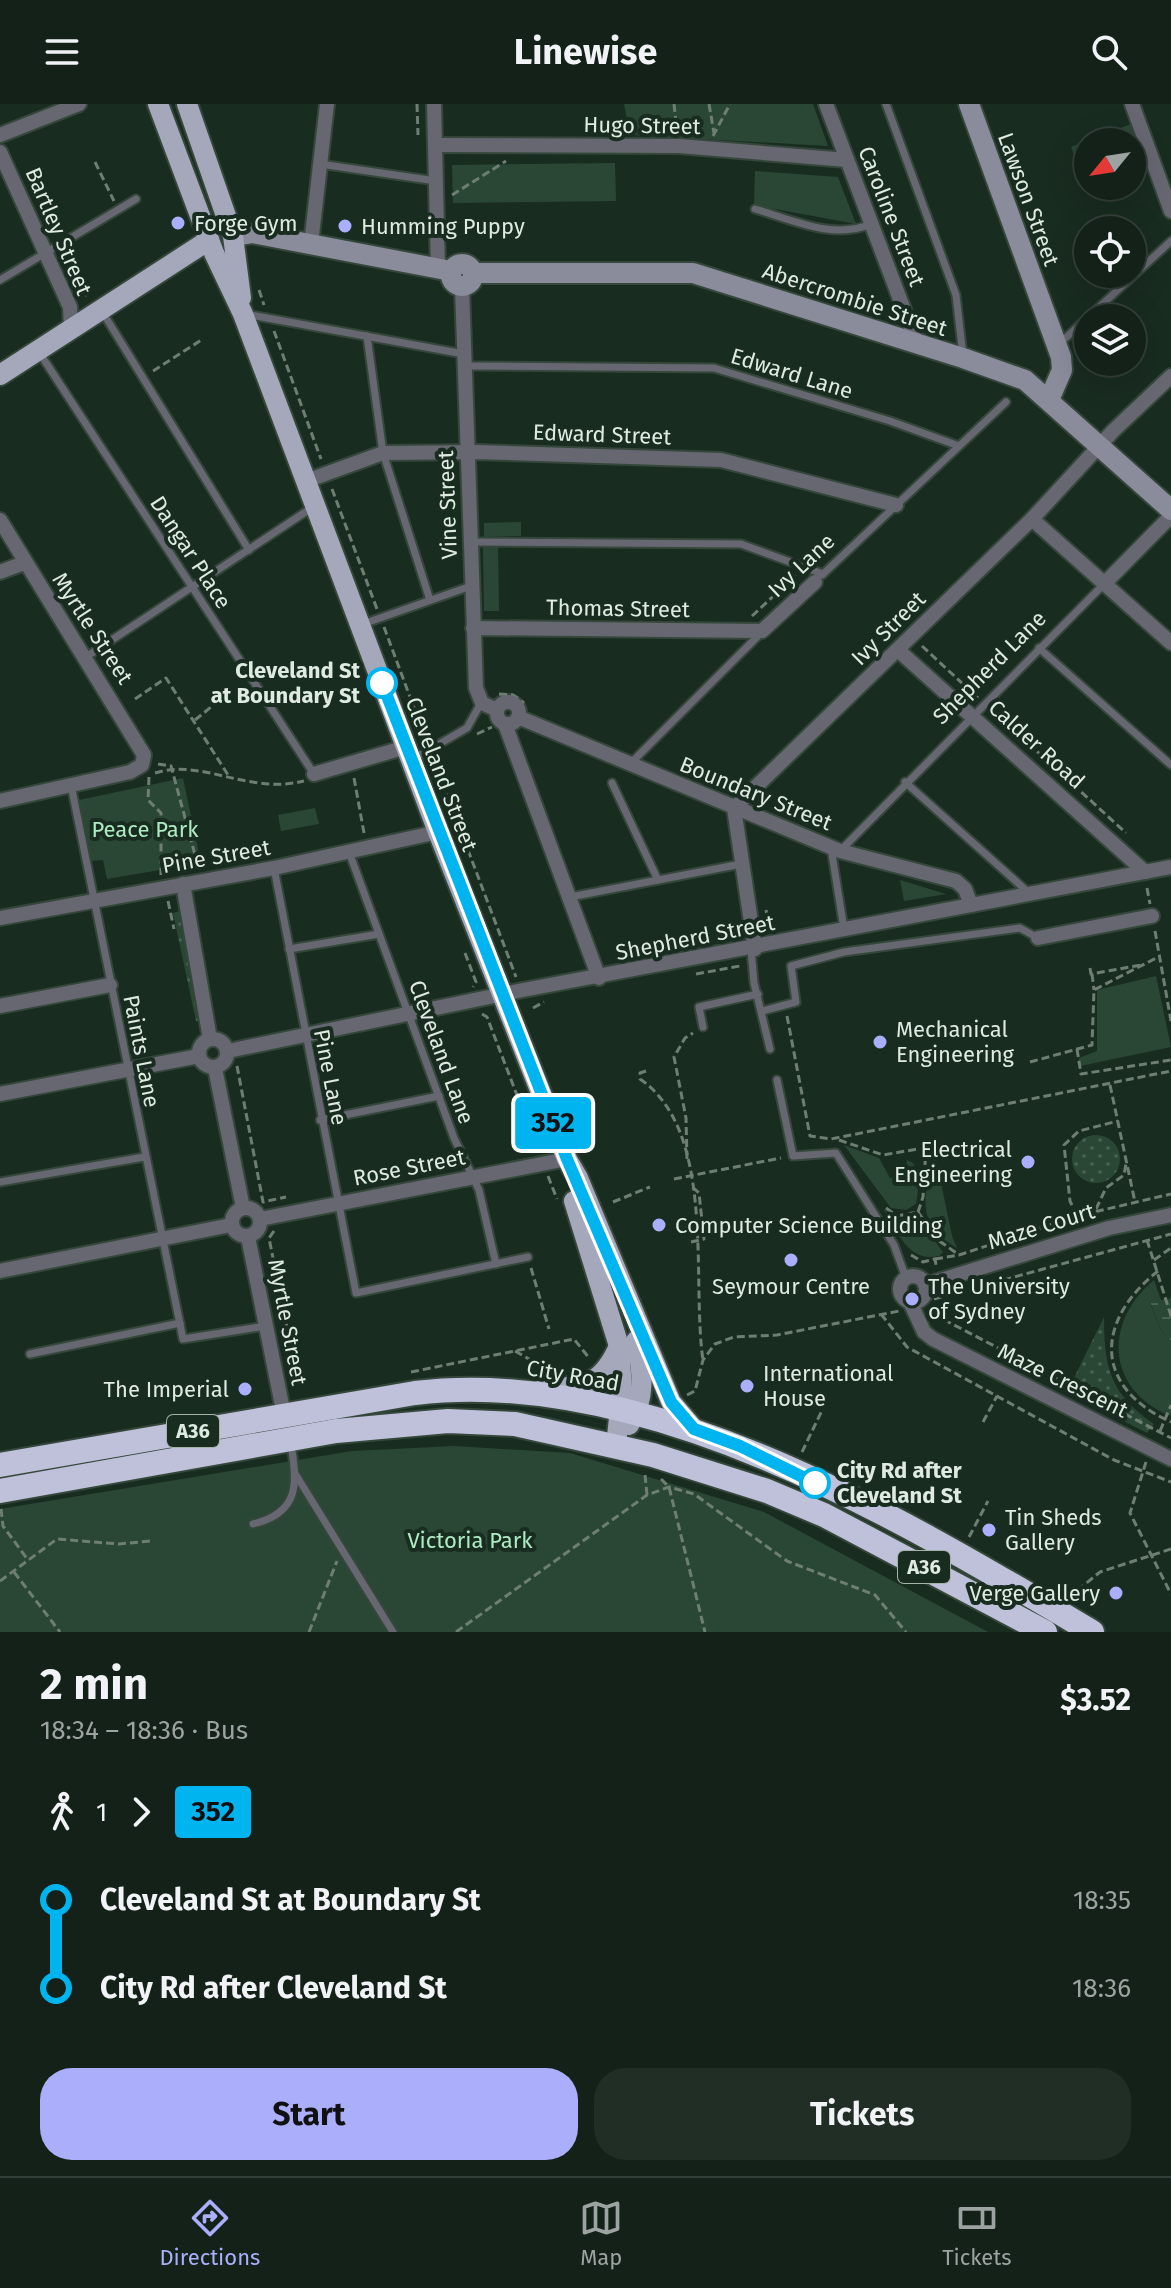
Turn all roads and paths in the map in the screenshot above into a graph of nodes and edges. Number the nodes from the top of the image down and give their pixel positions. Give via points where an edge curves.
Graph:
1 (79, 104) edge
2 (158, 104) edge
3 (187, 104) edge
4 (327, 104) edge
5 (434, 104) edge
6 (674, 104) edge
7 (709, 104) edge
8 (730, 104) edge
9 (826, 104) edge
10 (886, 104) edge
11 (969, 104) edge
12 (1132, 104) edge
13 (714, 133) junction
14 (0, 135) edge
15 (713, 140) dead end
16 (435, 145) junction
17 (679, 146) junction
18 (0, 152) edge
19 (495, 159) dead end
20 (847, 160) junction
21 (95, 162) dead end
22 (320, 164) junction
23 (211, 170) junction
24 (444, 182) junction
25 (136, 199) dead end
26 (43, 208) dead end
27 (117, 208) junction
28 (755, 209) dead end
29 (1171, 211) edge
30 (871, 224) junction
31 (233, 236) junction
32 (209, 240) junction
33 (1171, 241) edge
34 (60, 243) junction
35 (311, 244) junction
36 (46, 251) junction
37 (456, 275) junction
38 (0, 280) edge
39 (258, 289) dead end
40 (94, 303) junction
41 (243, 314) junction
42 (269, 318) junction
43 (71, 329) junction
44 (367, 336) junction
45 (203, 339) dead end
46 (917, 344) junction
47 (1057, 345) junction
48 (38, 350) junction
49 (963, 358) junction
50 (464, 360) junction
51 (0, 375) edge
52 (1171, 376) edge
53 (143, 377) junction
54 (1049, 400) junction
55 (1006, 402) dead end
56 (959, 446) junction
57 (1099, 446) junction
58 (467, 452) junction
59 (383, 453) junction
60 (327, 473) junction
61 (306, 481) junction
62 (315, 505) junction
63 (896, 505) junction
64 (1171, 513) edge
65 (1032, 519) junction
66 (0, 520) edge
67 (470, 542) junction
68 (249, 550) junction
69 (24, 563) junction
70 (804, 567) junction
71 (0, 572) edge
72 (819, 578) junction
73 (1104, 584) junction
74 (471, 586) junction
75 (193, 587) junction
76 (430, 600) junction
77 (381, 618) junction
78 (741, 618) dead end
79 (360, 625) junction
80 (473, 628) junction
81 (762, 631) junction
82 (1171, 643) edge
83 (921, 646) dead end
84 (1039, 648) junction
85 (898, 650) junction
86 (86, 657) junction
87 (135, 699) dead end
88 (221, 699) dead end
89 (482, 703) junction
90 (984, 704) junction
91 (973, 715) junction
92 (195, 720) junction
93 (505, 722) junction
94 (473, 736) dead end
95 (427, 742) dead end
96 (408, 753) junction
97 (432, 754) dead end
98 (150, 762) junction
99 (630, 765) junction
100 (1171, 765) edge
101 (171, 766) junction
102 (314, 774) junction
103 (231, 779) junction
104 (354, 781) dead end
105 (905, 782) junction
106 (612, 783) dead end
107 (71, 785) junction
108 (0, 801) edge
109 (734, 808) junction
110 (364, 830) dead end
111 (438, 832) junction
112 (1126, 833) dead end
113 (836, 849) junction
114 (349, 852) junction
115 (741, 864) junction
116 (1171, 867) edge
117 (274, 868) junction
118 (1145, 872) junction
119 (658, 880) junction
120 (162, 881) dead end
121 (183, 884) junction
122 (1030, 893) junction
123 (569, 898) junction
124 (96, 900) junction
125 (971, 905) junction
126 (1152, 916) junction
127 (0, 918) edge
128 (844, 931) junction
129 (379, 934) junction
130 (1038, 938) joint
131 (289, 949) junction
132 (753, 949) junction
133 (1160, 956) junction
134 (1144, 964) junction
135 (599, 978) junction
136 (110, 985) junction
137 (510, 986) junction
138 (1094, 990) junction
139 (758, 994) junction
140 (0, 1006) edge
141 (780, 1006) junction
142 (762, 1011) junction
143 (410, 1014) junction
144 (482, 1014) dead end
145 (1171, 1021) edge
146 (703, 1027) joint
147 (305, 1035) junction
148 (210, 1039) junction
149 (770, 1049) dead end
150 (1077, 1049) junction
151 (228, 1051) junction
152 (199, 1056) junction
153 (246, 1058) dead end
154 (1171, 1060) edge
155 (1030, 1062) dead end
156 (215, 1068) junction
157 (126, 1069) junction
158 (646, 1071) dead end
159 (1171, 1071) edge
160 (777, 1080) dead end
161 (1109, 1083) junction
162 (0, 1094) edge
163 (439, 1096) junction
164 (320, 1120) junction
165 (1118, 1121) junction
166 (686, 1124) junction
167 (680, 1125) dead end
168 (833, 1139) junction
169 (935, 1146) dead end
170 (926, 1147) junction
171 (793, 1156) junction
172 (144, 1157) junction
173 (567, 1159) junction
174 (686, 1161) junction
175 (1126, 1161) junction
176 (543, 1164) junction
177 (690, 1176) junction
178 (471, 1177) junction
179 (674, 1179) dead end
180 (0, 1182) edge
181 (650, 1187) dead end
182 (1171, 1194) edge
183 (288, 1197) dead end
184 (879, 1201) dead end
185 (613, 1202) dead end
186 (1135, 1202) junction
187 (338, 1203) junction
188 (561, 1207) dead end
189 (243, 1208) junction
190 (1095, 1211) junction
191 (918, 1212) junction
192 (1171, 1215) edge
193 (1077, 1216) junction
194 (260, 1219) junction
195 (1140, 1221) junction
196 (231, 1225) junction
197 (1171, 1234) edge
198 (248, 1237) junction
199 (162, 1239) junction
200 (698, 1240) junction
201 (1147, 1240) junction
202 (691, 1242) dead end
203 (1171, 1248) edge
204 (272, 1251) dead end
205 (959, 1255) junction
206 (528, 1257) joint
207 (935, 1259) dead end
208 (1154, 1260) junction
209 (496, 1264) junction
210 (0, 1271) edge
211 (1158, 1271) junction
212 (906, 1278) junction
213 (925, 1285) junction
214 (1171, 1293) edge
215 (1165, 1295) junction
216 (934, 1299) dead end
217 (627, 1301) junction
218 (910, 1305) junction
219 (930, 1312) dead end
220 (881, 1314) junction
221 (1171, 1316) edge
222 (180, 1323) junction
223 (266, 1326) junction
224 (549, 1329) dead end
225 (619, 1346) junction
226 (30, 1354) dead end
227 (703, 1360) junction
228 (592, 1363) dead end
229 (572, 1373) dead end
230 (290, 1383) dead end
231 (520, 1391) junction
232 (685, 1396) dead end
233 (997, 1396) junction
234 (827, 1400) dead end
235 (1171, 1405) edge
236 (627, 1411) junction
237 (284, 1415) junction
238 (1166, 1420) junction
239 (983, 1422) dead end
240 (1171, 1422) edge
241 (694, 1429) junction
242 (1160, 1432) junction
243 (1171, 1438) edge
244 (290, 1440) junction
245 (1155, 1442) dead end
246 (616, 1446) junction
247 (802, 1453) dead end
248 (1147, 1458) dead end
249 (1171, 1459) edge
250 (0, 1465) edge
251 (1143, 1469) junction
252 (644, 1472) dead end
253 (296, 1475) junction
254 (1171, 1482) edge
255 (669, 1487) junction
256 (0, 1491) edge
257 (647, 1495) junction
258 (988, 1504) dead end
259 (1, 1508) edge
260 (253, 1524) dead end
261 (1, 1527) edge
262 (971, 1535) dead end
263 (151, 1541) dead end
264 (1171, 1549) edge
265 (341, 1551) junction
266 (1151, 1555) junction
267 (28, 1560) junction
268 (14, 1572) junction
269 (0, 1581) edge
270 (1171, 1594) edge
271 (1081, 1603) dead end
272 (60, 1632) edge
273 (309, 1632) edge
274 (393, 1632) edge
275 (456, 1632) edge
276 (705, 1632) edge
277 (906, 1632) edge
278 (1045, 1632) edge
279 (1092, 1632) edge

1 - 14 street
2 - 32 main road, Cleveland Street
3 - 23 main road, Cleveland Street
4 - 22 street
5 - 16 street, Vine Street
6 - 17 path
7 - 13 path
8 - 13 path
9 - 20 street, Caroline Street
10 - 49 lane via 956,295
11 - 47 street, Lawson Street
12 - 29 street
13 - 15 path
16 - 17 street, Hugo Street
16 - 24 street, Vine Street
17 - 20 street, Hugo Street
18 - 36 street, Bartley Street
19 - 24 path via 510,159 452,195
20 - 30 street, Caroline Street
21 - 27 path
22 - 24 lane
22 - 35 street
23 - 31 main road, Cleveland Street
23 - 32 main road
24 - 37 street, Vine Street
25 - 27 lane
26 - 34 path
27 - 34 lane
28 - 30 lane via 832,230
30 - 46 street, Caroline Street
31 - 35 street, Abercrombie Street via 252,233
31 - 41 main road, Cleveland Street
32 - 40 main road
32 - 41 main road, Cleveland Street
33 - 47 lane
34 - 36 lane
34 - 40 path
35 - 37 street, Abercrombie Street
36 - 38 lane
36 - 43 street, Bartley Street via 70,307
37 - 46 street, Abercrombie Street via 693,273
37 - 50 street, Vine Street
39 - 42 path, Cleveland Street
40 - 43 main road
40 - 53 lane
41 - 42 lane, Edward Lane
41 - 61 main road, Cleveland Street
42 - 44 lane, Edward Lane
42 - 60 path, Cleveland Street
43 - 48 main road
44 - 50 lane, Edward Lane
44 - 59 lane
45 - 53 path
46 - 49 street, Abercrombie Street
47 - 54 street, Lawson Street via 1062,370
48 - 51 main road
48 - 75 lane, Dangar Place
49 - 54 street, Abercrombie Street via 1025,380
50 - 56 lane, Edward Lane via 714,368
50 - 58 street, Vine Street
52 - 57 street, Ivy Street
53 - 68 lane
54 - 57 street, Abercrombie Street
55 - 56 lane, Ivy Lane
56 - 63 lane, Ivy Lane
57 - 64 street, Abercrombie Street
57 - 65 street, Ivy Street
58 - 59 street, Edward Street
58 - 63 street, Edward Street via 721,460
58 - 67 street, Vine Street
59 - 60 street, Edward Street
59 - 76 lane
60 - 61 street, Edward Street
60 - 77 path, Cleveland Street
61 - 62 main road, Cleveland Street
62 - 68 lane
62 - 79 main road, Cleveland Street
63 - 72 lane, Ivy Lane
64 - 73 street, Shepherd Lane
65 - 73 street
65 - 85 street, Ivy Street
66 - 69 street, Myrtle Street
67 - 70 lane via 741,544
67 - 74 street, Vine Street
68 - 75 lane
69 - 71 street
69 - 86 street, Myrtle Street
70 - 72 lane
70 - 78 path via 751,617
72 - 81 street, Ivy Lane
73 - 82 street
73 - 84 lane, Shepherd Lane
74 - 76 lane
74 - 80 street, Vine Street
75 - 86 lane
75 - 102 lane, Dangar Place
76 - 77 lane
77 - 79 lane
77 - 95 path, Cleveland Street
79 - 96 main road, Cleveland Street
80 - 81 street, Thomas Street
80 - 89 street, Vine Street via 476,688
81 - 99 lane, Ivy Lane
83 - 90 path
84 - 90 lane, Shepherd Lane
84 - 100 lane
85 - 91 street, Calder Road
85 - 109 street, Ivy Street
86 - 98 street, Myrtle Street
87 - 92 path via 166,678
88 - 92 path
89 - 93 street
89 - 96 lane via 467,728
90 - 91 lane, Shepherd Lane
90 - 112 path
91 - 105 lane, Shepherd Lane
91 - 118 street, Calder Road
92 - 103 path
93 - 94 path
93 - 99 street, Boundary Street
93 - 123 street
96 - 102 street
96 - 111 main road, Cleveland Street
97 - 137 path
98 - 101 path
98 - 107 street via 130,772
99 - 109 street, Boundary Street
101 - 103 path
101 - 120 path via 150,777 147,790 151,805 161,813
101 - 121 path via 199,866 185,873
102 - 103 path via 313,783 278,786
104 - 110 path
105 - 113 lane, Shepherd Lane
105 - 122 lane
106 - 119 lane
107 - 108 street
107 - 124 lane, Paints Lane
109 - 113 street, Boundary Street
109 - 115 street
111 - 114 street, Pine Street
111 - 137 main road, Cleveland Street
113 - 125 street, Boundary Street via 956,881
113 - 128 lane
114 - 117 street, Pine Street
114 - 129 lane, Cleveland Lane
115 - 119 lane
115 - 132 street
116 - 118 street, Shepherd Street
117 - 121 street, Pine Street
117 - 131 lane, Pine Lane
118 - 122 street, Shepherd Street
118 - 126 path
119 - 123 lane
121 - 124 street, Pine Street
121 - 148 street
122 - 125 street, Shepherd Street
123 - 135 street
124 - 127 street, Pine Street
124 - 136 lane, Paints Lane
125 - 128 street, Shepherd Street
126 - 130 street
126 - 133 path
128 - 132 street, Shepherd Street
129 - 131 lane
129 - 143 lane, Cleveland Lane
130 - 141 lane via 1020,928 844,952 791,966 796,1002
131 - 147 lane, Pine Lane
132 - 135 street, Shepherd Street
132 - 139 lane
133 - 134 path
133 - 145 path
134 - 138 path
134 - 138 path via 1091,971
135 - 137 street, Shepherd Street
136 - 140 street
136 - 157 lane, Paints Lane
137 - 143 street, Shepherd Street
137 - 173 main road, Cleveland Street
138 - 150 path via 1092,1045
139 - 142 lane
139 - 146 lane via 699,1007
141 - 142 lane
141 - 168 path via 786,1012 810,1136
142 - 149 lane
143 - 147 street, Shepherd Street
143 - 163 lane, Cleveland Lane
144 - 176 path
146 - 166 path via 685,1038 674,1057
147 - 151 street, Shepherd Street
147 - 164 lane, Pine Lane
148 - 151 street via 221,1041
148 - 152 street via 201,1045
150 - 154 path via 1081,1074
150 - 155 path
151 - 156 street via 225,1062
152 - 156 street
152 - 157 street
153 - 183 path via 235,1067 263,1202
156 - 189 street
157 - 162 street
157 - 172 lane, Paints Lane
158 - 174 path via 640,1079 666,1101
159 - 161 path
160 - 171 lane
161 - 165 path
161 - 168 path
163 - 164 lane
163 - 178 lane, Cleveland Lane
164 - 187 lane, Pine Lane
165 - 175 path
165 - 193 path via 1079,1131 1064,1145 1070,1201
166 - 167 path
166 - 174 path
168 - 170 path via 883,1155
169 - 170 path
170 - 191 path
171 - 177 path
171 - 212 lane via 836,1153 894,1245
172 - 180 lane
172 - 199 lane, Paints Lane
173 - 176 street, Rose Street
173 - 217 main road, Cleveland Street
173 - 225 main road, Cleveland Street via 569,1184
174 - 177 path
175 - 186 path
175 - 190 path via 1124,1175 1106,1188
176 - 178 street, Rose Street
176 - 188 path
177 - 179 path
177 - 200 path
178 - 187 street, Rose Street
178 - 209 lane, Cleveland Lane via 479,1190
181 - 185 path
182 - 186 path
184 - 191 path via 897,1216
186 - 190 path
186 - 195 path
187 - 194 street, Rose Street
187 - 209 lane, Pine Lane via 356,1293
189 - 194 street via 256,1211
189 - 196 street
190 - 193 path
191 - 205 path via 938,1240
192 - 195 street, Maze Court
193 - 205 path
194 - 198 street via 257,1232
195 - 201 path
195 - 213 street, Maze Court
196 - 198 street
196 - 199 street
197 - 201 path
198 - 223 street, Myrtle Street
199 - 210 street
199 - 222 lane, Paints Lane
200 - 202 path
200 - 227 path
201 - 208 path
201 - 216 path
203 - 208 path
204 - 230 path via 294,1363
205 - 207 path
206 - 209 lane
206 - 224 path
208 - 211 path
211 - 215 path
211 - 238 path via 1122,1306 1112,1345 1127,1390
212 - 213 street via 917,1277
212 - 218 street via 900,1291
213 - 218 street via 924,1296
214 - 215 path
215 - 221 path
217 - 236 main road, Cleveland Street via 642,1388
217 - 241 main road, Cleveland Street via 671,1402
218 - 220 path
218 - 249 street, Maze Crescent via 933,1339
219 - 242 path
220 - 227 path via 777,1335 734,1337 715,1344
220 - 233 path via 907,1347
222 - 223 lane via 183,1339
222 - 226 lane
223 - 237 street, Myrtle Street
225 - 231 main road via 603,1376 591,1383
225 - 236 main road, Cleveland Street
227 - 232 path via 695,1391
228 - 229 path via 574,1339 515,1351
231 - 236 highway, City Road / A36
231 - 237 highway, City Road / A36 via 448,1389
233 - 239 path
233 - 251 path via 1114,1460
234 - 247 path
235 - 238 path
236 - 241 highway, City Road / A36
236 - 246 main road, Cleveland Street
237 - 250 highway, City Road / A36
238 - 240 path
238 - 242 path
241 - 279 highway, City Road / A36 via 909,1528
242 - 243 path
242 - 245 path
244 - 246 highway, A36 via 448,1421 515,1424
244 - 253 lane
244 - 256 highway, A36
246 - 278 highway, A36 via 710,1470 802,1504
248 - 251 path
251 - 254 path
251 - 266 path via 1130,1513
252 - 257 path
253 - 260 lane via 283,1509
253 - 265 lane
255 - 257 path
255 - 276 path
255 - 277 path via 694,1494 787,1561 875,1595
257 - 275 path
258 - 262 path
259 - 261 path
261 - 267 path
263 - 267 path via 57,1539
264 - 266 path
265 - 273 path
265 - 274 lane
266 - 270 path
266 - 271 path via 1100,1572 1079,1589
267 - 268 path
268 - 269 path
268 - 272 path

